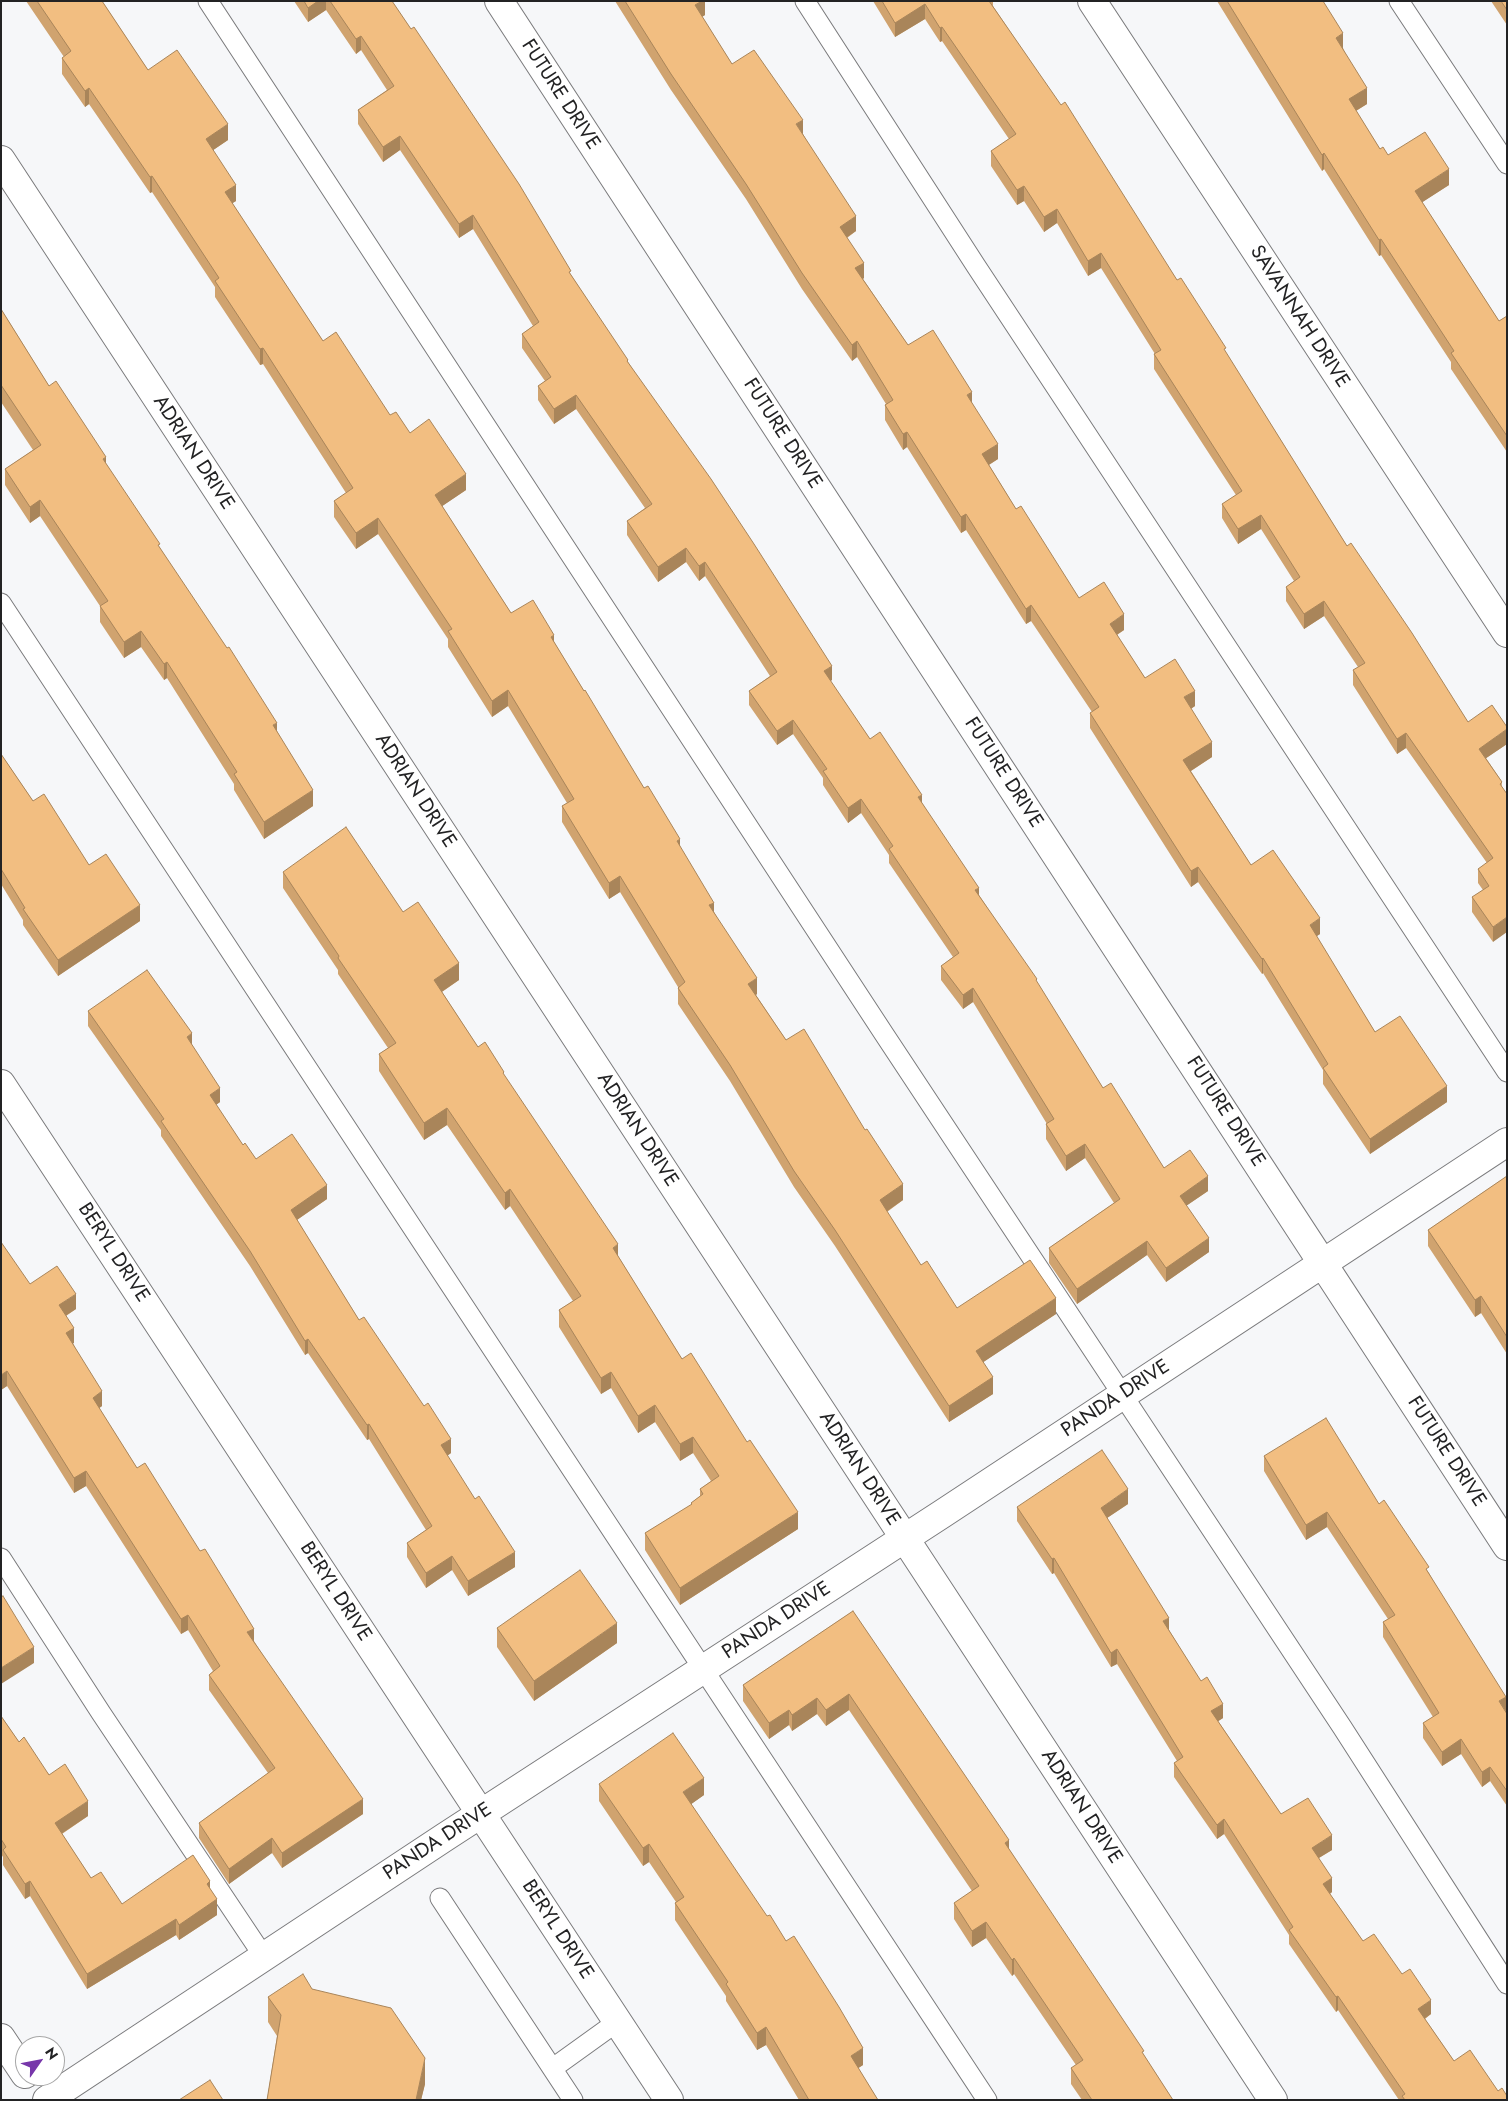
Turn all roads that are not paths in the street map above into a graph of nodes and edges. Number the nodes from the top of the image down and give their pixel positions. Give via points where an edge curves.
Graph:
1 (208, 1) edge
2 (498, 1) edge
3 (805, 1) edge
4 (1092, 1) edge
5 (1399, 1) edge
6 (1, 160) edge
7 (1507, 164) edge
8 (1, 603) edge
9 (1507, 633) edge
10 (1507, 1072) edge
11 (1, 1084) edge
12 (1507, 1142) edge
13 (1323, 1263) junction
14 (1123, 1395) junction
15 (904, 1539) junction
16 (1507, 1546) edge
17 (1, 1558) edge
18 (704, 1669) junction
19 (481, 1814) junction
20 (440, 1898) dead end
21 (264, 1957) junction
22 (1507, 1984) edge
23 (617, 2022) junction
24 (1, 2038) edge
25 (15, 2059) edge
26 (553, 2068) junction
27 (33, 2086) edge
28 (42, 2100) edge
29 (47, 2100) edge
30 (573, 2100) edge
31 (669, 2100) edge
32 (987, 2100) edge
33 (1273, 2100) edge

1 - 14 lane
2 - 13 street, FUTURE DRIVE
3 - 10 lane
4 - 9 street, SAVANNAH DRIVE
5 - 7 lane
6 - 15 street, ADRIAN DRIVE
8 - 18 lane
11 - 19 street, BERYL DRIVE
12 - 13 street, PANDA DRIVE
13 - 14 street, PANDA DRIVE
13 - 16 street, FUTURE DRIVE
14 - 15 street, PANDA DRIVE
14 - 22 lane
15 - 18 street, PANDA DRIVE
15 - 33 street, ADRIAN DRIVE
17 - 21 lane via 100,1713
18 - 19 street, PANDA DRIVE
18 - 32 lane
19 - 21 street, PANDA DRIVE
19 - 23 street, BERYL DRIVE
20 - 26 lane
21 - 29 street, PANDA DRIVE
23 - 26 lane
23 - 31 street, BERYL DRIVE
24 - 25 street
26 - 30 lane
27 - 28 street

